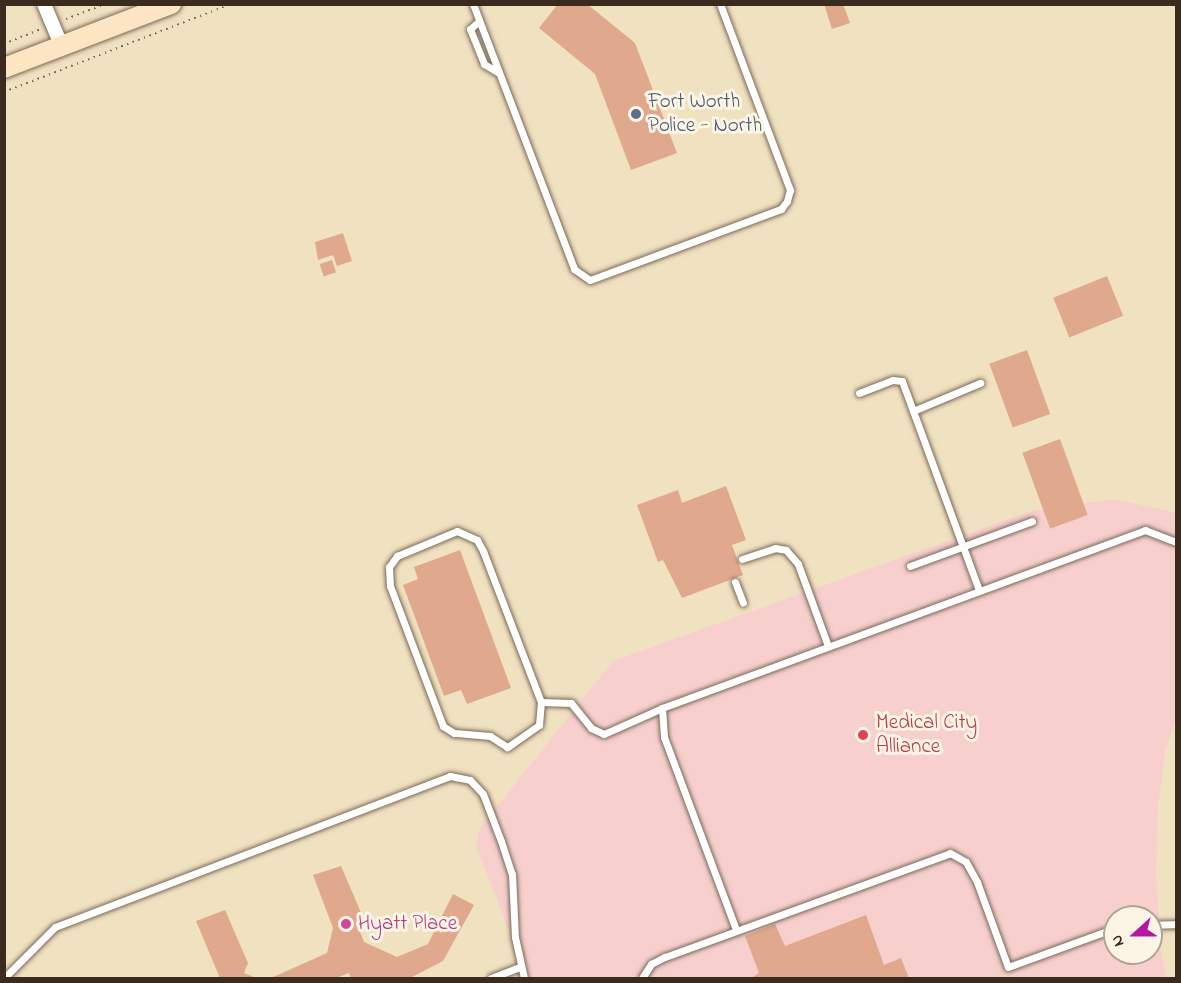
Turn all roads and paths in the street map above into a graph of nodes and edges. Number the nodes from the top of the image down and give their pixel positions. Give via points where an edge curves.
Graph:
1 (44, 4) edge
2 (171, 4) edge
3 (231, 4) edge
4 (473, 4) edge
5 (720, 4) edge
6 (479, 21) junction
7 (62, 47) junction
8 (31, 59) junction
9 (4, 68) edge
10 (499, 73) junction
11 (4, 75) edge
12 (4, 92) edge
13 (980, 383) dead end
14 (859, 393) dead end
15 (913, 411) junction
16 (1032, 521) dead end
17 (1176, 542) edge
18 (963, 546) junction
19 (742, 560) dead end
20 (910, 566) dead end
21 (735, 582) dead end
22 (979, 590) junction
23 (743, 603) dead end
24 (828, 646) junction
25 (541, 702) junction
26 (662, 708) junction
27 (736, 930) junction
28 (1103, 932) edge
29 (520, 968) junction
30 (4, 978) edge
31 (491, 978) edge
32 (524, 978) edge
33 (642, 978) edge

1 - 7 street
2 - 7 main road
3 - 12 path
4 - 6 lane
5 - 10 lane via 790,190 787,201 780,209 590,280 573,269
6 - 10 lane
6 - 10 lane via 470,29 473,38 484,64
7 - 8 main road
8 - 9 main road
8 - 11 main road
13 - 15 lane
14 - 15 lane via 897,379 902,381
15 - 18 lane
16 - 18 lane
17 - 22 lane via 1145,530
18 - 20 lane
18 - 22 lane
19 - 24 lane via 775,548 786,550 798,564
21 - 23 lane
22 - 24 lane
24 - 26 lane
25 - 25 lane via 477,540 457,531 397,556 390,567 390,586 443,726 454,733 490,736 507,747 539,725
25 - 26 lane via 571,703 591,728 604,734
26 - 27 lane via 664,737
27 - 28 lane via 950,854 966,862 1008,967
27 - 33 lane via 651,964
29 - 30 lane via 512,874 501,841 483,794 470,780 450,776 55,927
29 - 31 lane
29 - 32 lane

